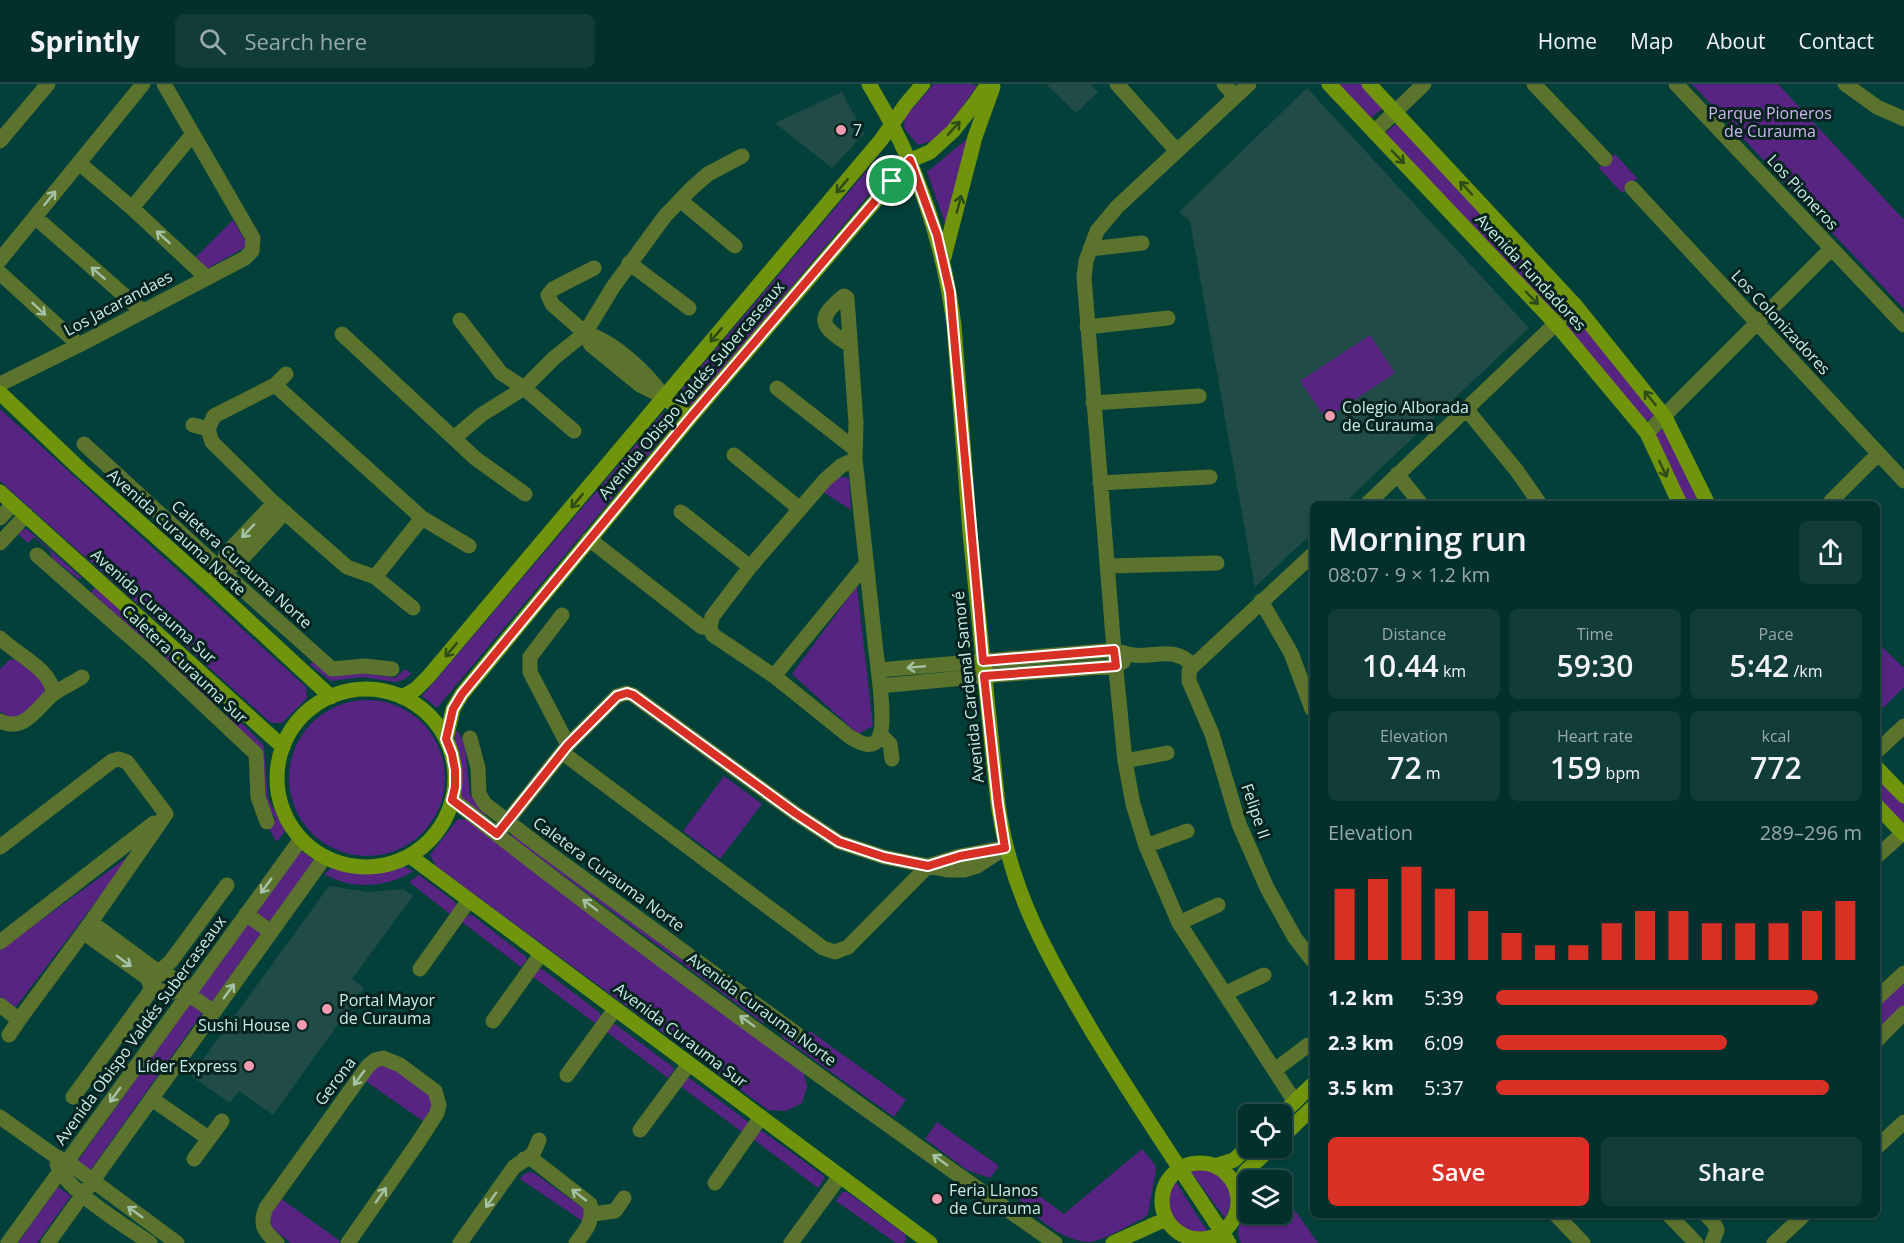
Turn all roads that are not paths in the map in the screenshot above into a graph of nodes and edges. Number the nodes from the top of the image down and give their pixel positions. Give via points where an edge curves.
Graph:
1 (48, 84) edge
2 (143, 84) edge
3 (164, 84) edge
4 (869, 84) edge
5 (923, 84) edge
6 (988, 84) edge
7 (994, 84) edge
8 (1117, 84) edge
9 (1224, 84) edge
10 (1249, 84) edge
11 (1329, 84) edge
12 (1369, 84) edge
13 (1424, 84) edge
14 (1534, 84) edge
15 (1676, 84) edge
16 (1845, 84) edge
17 (1235, 96) junction
18 (1395, 112) junction
19 (1904, 119) edge
20 (893, 125) junction
21 (1374, 132) junction
22 (192, 135) junction
23 (0, 141) edge
24 (1176, 150) junction
25 (742, 156) dead end
26 (1605, 159) dead end
27 (910, 160) junction
28 (79, 163) junction
29 (1632, 188) dead end
30 (680, 200) junction
31 (132, 208) junction
32 (35, 217) junction
33 (1142, 243) dead end
34 (735, 246) dead end
35 (1090, 249) junction
36 (1832, 249) junction
37 (0, 260) edge
38 (943, 260) junction
39 (629, 263) junction
40 (594, 268) dead end
41 (0, 273) edge
42 (206, 277) junction
43 (1575, 305) junction
44 (689, 308) dead end
45 (142, 311) junction
46 (1168, 318) dead end
47 (460, 320) dead end
48 (1758, 323) junction
49 (1557, 324) junction
50 (1904, 325) edge
51 (1087, 327) junction
52 (585, 333) junction
53 (342, 334) dead end
54 (79, 345) junction
55 (849, 345) dead end
56 (0, 384) edge
57 (524, 388) junction
58 (777, 388) dead end
59 (0, 393) edge
60 (1199, 396) dead end
61 (664, 397) junction
62 (1093, 403) junction
63 (1467, 410) junction
64 (1665, 417) junction
65 (690, 418) junction
66 (193, 425) dead end
67 (208, 429) junction
68 (574, 431) dead end
69 (1647, 434) junction
70 (454, 438) junction
71 (855, 454) junction
72 (1878, 454) junction
73 (734, 455) dead end
74 (80, 469) junction
75 (1397, 474) junction
76 (1210, 477) dead end
77 (1904, 481) edge
78 (1100, 483) junction
79 (0, 492) edge
80 (525, 494) dead end
81 (1370, 501) edge
82 (1419, 501) edge
83 (1538, 501) edge
84 (1679, 501) edge
85 (1707, 501) edge
86 (1832, 501) dead end
87 (13, 504) junction
88 (280, 508) junction
89 (800, 509) junction
90 (681, 512) dead end
91 (26, 515) junction
92 (0, 518) edge
93 (422, 518) junction
94 (589, 538) junction
95 (0, 543) edge
96 (469, 546) dead end
97 (37, 555) dead end
98 (1310, 557) edge
99 (1217, 563) dead end
100 (866, 564) junction
101 (226, 565) junction
102 (1107, 566) junction
103 (750, 567) junction
104 (95, 576) junction
105 (375, 577) junction
106 (208, 583) junction
107 (79, 592) junction
108 (1261, 601) junction
109 (413, 608) dead end
110 (562, 615) dead end
111 (710, 628) junction
112 (168, 643) junction
113 (3, 646) edge
114 (1114, 650) junction
115 (311, 651) junction
116 (1134, 655) junction
117 (153, 657) junction
118 (296, 666) junction
119 (1116, 666) junction
120 (1193, 666) junction
121 (984, 668) junction
122 (392, 669) dead end
123 (774, 676) junction
124 (82, 677) dead end
125 (879, 678) junction
126 (53, 694) junction
127 (331, 697) junction
128 (402, 697) junction
129 (231, 702) junction
130 (1310, 704) edge
131 (217, 717) junction
132 (0, 721) edge
133 (1904, 726) edge
134 (880, 734) junction
135 (470, 738) dead end
136 (446, 739) junction
137 (283, 747) junction
138 (1880, 748) edge
139 (565, 749) junction
140 (1167, 753) dead end
141 (892, 759) dead end
142 (1125, 761) junction
143 (1880, 771) edge
144 (1904, 796) edge
145 (452, 800) junction
146 (1880, 809) edge
147 (166, 814) junction
148 (507, 821) junction
149 (267, 822) dead end
150 (1187, 831) dead end
151 (1904, 833) edge
152 (497, 834) junction
153 (301, 838) junction
154 (1146, 846) junction
155 (0, 847) edge
156 (1005, 848) junction
157 (1880, 854) edge
158 (410, 856) junction
159 (325, 857) junction
160 (928, 866) junction
161 (227, 885) dead end
162 (469, 900) junction
163 (1218, 905) dead end
164 (246, 914) junction
165 (1179, 923) junction
166 (88, 928) junction
167 (271, 932) junction
168 (0, 942) edge
169 (541, 954) junction
170 (1310, 957) edge
171 (420, 969) dead end
172 (161, 970) junction
173 (1904, 973) edge
174 (1264, 975) dead end
175 (150, 985) junction
176 (189, 993) junction
177 (1226, 993) junction
178 (1880, 995) edge
179 (0, 1005) edge
180 (615, 1009) junction
181 (213, 1012) junction
182 (767, 1012) junction
183 (1904, 1013) edge
184 (19, 1020) junction
185 (493, 1021) dead end
186 (797, 1034) dead end
187 (9, 1035) dead end
188 (1880, 1037) edge
189 (775, 1042) junction
190 (1308, 1045) dead end
191 (689, 1064) junction
192 (1275, 1070) junction
193 (567, 1075) dead end
194 (1310, 1087) edge
195 (73, 1097) dead end
196 (152, 1099) junction
197 (1295, 1102) junction
198 (1292, 1105) edge
199 (1310, 1110) edge
200 (0, 1117) edge
201 (761, 1117) junction
202 (222, 1121) dead end
203 (1904, 1122) edge
204 (1292, 1127) edge
205 (640, 1130) dead end
206 (208, 1138) junction
207 (539, 1140) dead end
208 (1880, 1144) edge
209 (1238, 1156) edge
210 (1260, 1158) edge
211 (194, 1159) dead end
212 (524, 1159) junction
213 (60, 1163) junction
214 (1215, 1166) junction
215 (1179, 1169) junction
216 (840, 1176) junction
217 (93, 1181) junction
218 (715, 1183) dead end
219 (1236, 1189) junction
220 (82, 1194) junction
221 (624, 1198) dead end
222 (593, 1214) junction
223 (1559, 1218) edge
224 (1672, 1218) edge
225 (1709, 1218) edge
226 (1801, 1218) edge
227 (1166, 1219) junction
228 (1226, 1237) edge
229 (6, 1240) edge
230 (921, 1240) edge
231 (48, 1243) edge
232 (150, 1243) edge
233 (177, 1243) edge
234 (277, 1243) edge
235 (348, 1243) edge
236 (460, 1243) edge
237 (576, 1243) edge
238 (791, 1243) edge
239 (1055, 1243) edge
240 (1113, 1243) edge
241 (1583, 1243) edge
242 (1696, 1243) edge
243 (1712, 1243) edge
244 (1774, 1243) edge

1 - 23 street
2 - 28 street
3 - 22 street
4 - 20 street, Avenida Cardenal Samoré
5 - 20 street, Avenida Obispo Valdés Subercaseaux
27 -> 6 street, Avenida Obispo Valdés Subercaseaux via 930,152 953,131
38 -> 7 street via 975,137
8 - 24 street
9 - 17 street
10 - 17 street
11 - 21 street, Avenida Fundadores
12 - 18 street, Avenida Fundadores
13 - 18 street
14 - 26 street
15 - 36 street, Los Pioneros
16 - 19 street via 1877,107
17 - 24 street
18 - 21 street
43 -> 18 street, Avenida Fundadores
20 - 27 street, Avenida Cardenal Samoré
20 -> 61 street, Avenida Obispo Valdés Subercaseaux
21 -> 49 street, Avenida Fundadores
22 - 31 street
22 - 42 street, Los Jacarandaes via 253,238 252,251 245,258
24 - 35 street via 1117,207 1097,231
25 - 30 street via 708,174
27 - 38 street, Avenida Cardenal Samoré via 930,210
27 - 65 street, Avenida Obispo Valdés Subercaseaux
28 - 31 street
32 -> 28 street
29 - 48 street, Los Colonizadores
30 - 34 street
30 - 39 street
42 -> 31 street
32 - 37 street
45 -> 32 street
33 - 35 street
35 - 51 street via 1084,277
36 - 48 street
36 - 50 street, Los Pioneros
38 - 121 street, Avenida Cardenal Samoré via 954,325
39 - 44 street
39 - 52 street
40 - 52 street via 548,295 552,304
41 -> 54 street
42 - 45 street, Los Jacarandaes
43 - 49 street
64 -> 43 street, Avenida Fundadores
45 - 54 street, Los Jacarandaes
46 - 51 street
47 - 57 street via 501,373
48 - 64 street
48 - 72 street, Los Colonizadores
49 - 63 street
49 - 69 street, Avenida Fundadores
51 - 62 street
52 - 57 street
52 - 61 street via 591,345 640,384
53 - 70 street
54 - 56 street, Los Jacarandaes
55 - 71 street
57 - 68 street
57 - 70 street
58 - 71 street
59 - 74 street, Avenida Curauma Norte
60 - 62 street
61 - 65 street
61 -> 128 street, Avenida Obispo Valdés Subercaseaux via 428,677
62 - 78 street
63 - 75 street
63 - 83 street
64 - 69 street
64 - 85 street, Avenida Fundadores
65 - 94 street, Avenida Obispo Valdés Subercaseaux
66 - 67 street
67 - 88 street via 212,442
67 - 93 street via 214,416 281,380
69 -> 84 street, Avenida Fundadores
70 - 80 street
71 - 89 street
71 - 100 street
72 - 77 street, Los Colonizadores
72 - 86 street
73 - 89 street
74 - 101 street, Caletera Curauma Norte via 89,449
74 - 106 street, Avenida Curauma Norte
75 - 81 street
75 - 82 street
76 - 78 street
78 - 102 street
79 - 87 street, Avenida Curauma Sur
87 - 91 street, Avenida Curauma Sur
87 - 92 street
88 - 101 street via 226,554
88 - 105 street via 347,567
89 - 103 street
90 - 103 street
91 - 95 street
91 - 104 street, Avenida Curauma Sur
93 - 96 street
93 - 105 street
94 - 111 street via 702,627
94 - 136 street, Avenida Obispo Valdés Subercaseaux via 462,694 453,709
97 - 107 street, Caletera Curauma Sur
98 - 108 street
99 - 102 street
100 - 123 street
100 - 125 street
101 - 106 street
101 - 115 street, Caletera Curauma Norte
102 - 114 street
103 - 111 street via 712,617
104 - 107 street
104 - 112 street, Avenida Curauma Sur
105 - 109 street
106 - 118 street, Avenida Curauma Norte
107 - 117 street, Caletera Curauma Sur
108 - 120 street
108 - 130 street via 1291,653
110 - 139 street via 530,657 529,665
111 - 123 street via 713,635
112 - 117 street
112 - 129 street, Avenida Curauma Sur
113 - 126 street via 48,678
114 - 116 street
114 - 119 street
114 - 121 street
115 - 118 street
115 - 122 street, Caletera Curauma Norte via 334,670 364,666
116 - 119 street
116 - 120 street via 1172,654 1186,658
117 - 131 street, Caletera Curauma Sur
118 - 127 street, Avenida Curauma Norte
119 - 121 street
119 - 142 street
120 - 170 street, Felipe II via 1189,681 1212,734 1239,824 1267,888
121 - 125 street
121 - 156 street, Avenida Cardenal Samoré
123 - 134 street via 860,744 870,745
124 - 126 street
125 - 134 street
126 - 132 street via 28,720 5,724
127 - 128 street via 366,690
127 - 137 street via 303,716
128 - 136 street via 423,710
129 - 131 street
129 - 137 street, Avenida Curauma Sur
131 - 149 street, Caletera Curauma Sur via 256,754 258,797
133 - 138 street
134 - 141 street via 890,744
135 - 148 street, Caletera Curauma Norte via 478,794
136 - 145 street via 455,770
137 - 153 street via 278,765 281,804
139 - 148 street
139 - 160 street via 613,699 627,693 839,842
139 - 160 street via 823,948 835,952 848,947
140 - 142 street
142 - 154 street
143 - 144 street
145 - 152 street, Avenida Curauma Norte
145 - 158 street via 443,824 429,842
146 - 151 street
147 - 155 street via 127,762 119,759
147 - 166 street
147 - 168 street
148 - 152 street
148 - 182 street, Caletera Curauma Norte
150 - 154 street
151 - 157 street
189 -> 152 street, Avenida Curauma Norte
153 - 159 street
153 -> 164 street, Avenida Obispo Valdés Subercaseaux
154 - 165 street
156 - 160 street via 964,870
156 - 215 street, Avenida Cardenal Samoré via 1048,956
158 - 159 street via 382,866 353,866
158 - 162 street, Avenida Curauma Sur
159 - 167 street
161 - 172 street
162 - 169 street, Avenida Curauma Sur
162 - 171 street
163 - 165 street
164 - 167 street
164 - 176 street, Avenida Obispo Valdés Subercaseaux
165 - 177 street
166 - 172 street
166 -> 175 street via 146,977
166 - 184 street
181 -> 167 street
169 - 180 street, Avenida Curauma Sur
169 - 185 street
172 - 175 street
172 - 176 street
173 - 178 street
174 - 177 street
175 - 176 street via 161,993
175 - 195 street
176 - 181 street
176 -> 213 street, Avenida Obispo Valdés Subercaseaux
177 - 192 street
179 - 184 street
180 - 191 street, Avenida Curauma Sur
180 - 193 street
181 - 196 street
182 - 186 street, Caletera Curauma Norte
182 - 189 street
183 - 188 street
184 - 187 street
239 -> 189 street, Avenida Curauma Norte
190 - 192 street
191 - 201 street, Avenida Curauma Sur
191 - 205 street
192 - 197 street
194 - 197 street
196 - 206 street
196 - 217 street
197 - 198 street
199 - 204 street
200 - 213 street
201 - 216 street, Avenida Curauma Sur
201 - 218 street
202 - 206 street
203 - 208 street
206 - 211 street
207 - 212 street via 532,1154
209 - 214 street
210 - 219 street via 1246,1171
222 -> 212 street via 591,1204 583,1197 532,1159
212 -> 236 street via 514,1167
213 - 217 street
213 - 220 street
213 - 229 street, Avenida Obispo Valdés Subercaseaux
214 - 215 street via 1201,1163
214 - 219 street via 1228,1175
215 - 227 street via 1168,1178 1163,1191
215 - 228 street, Avenida Cardenal Samoré
216 - 230 street, Avenida Curauma Sur
216 - 238 street
217 - 220 street
233 -> 217 street
219 - 228 street via 1238,1204
220 - 231 street
220 - 232 street
221 - 222 street via 615,1211
222 - 237 street
223 - 241 street
224 - 242 street
225 - 243 street via 1717,1230
226 - 244 street
227 - 228 street via 1176,1231 1191,1238
227 - 240 street
235 -> 234 street, Gerona via 419,1141 439,1105 435,1091 400,1065 382,1058 368,1066 272,1197 262,1218 267,1234

